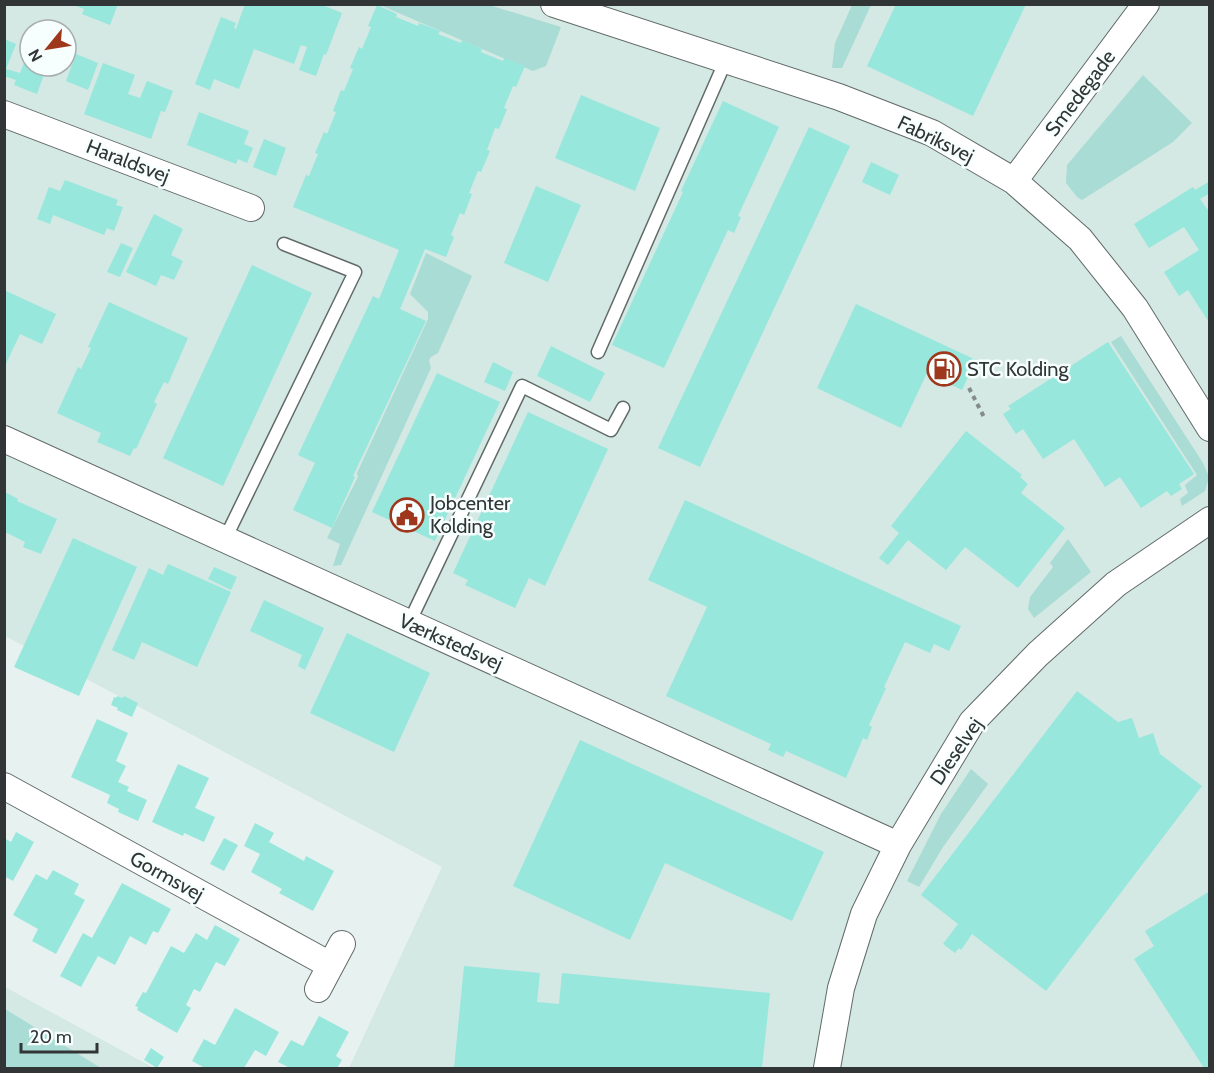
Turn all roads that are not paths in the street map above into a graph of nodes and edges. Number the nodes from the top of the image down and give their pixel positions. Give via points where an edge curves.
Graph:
1 (554, 4) edge
2 (1146, 4) edge
3 (726, 60) junction
4 (4, 114) edge
5 (1014, 181) junction
6 (251, 208) dead end
7 (284, 244) dead end
8 (598, 352) dead end
9 (623, 408) dead end
10 (1209, 428) edge
11 (4, 439) edge
12 (1209, 520) edge
13 (225, 539) junction
14 (409, 623) junction
15 (4, 786) edge
16 (898, 845) junction
17 (318, 989) dead end
18 (827, 1068) edge

1 - 3 street, Fabriksvej
2 - 5 street, Smedegade
3 - 5 street, Fabriksvej via 932,133
3 - 8 lane
4 - 6 street, Haraldsvej
5 - 10 street, Fabriksvej via 1080,239 1135,308
7 - 13 lane via 355,272
9 - 14 lane via 611,429 522,386
11 - 13 street, Værkstedsvej
12 - 16 street, Dieselvej via 1116,584 1038,654 972,722
13 - 14 street, Værkstedsvej
14 - 16 street, Værkstedsvej
15 - 17 street, Gormsvej via 336,955
16 - 18 street, Dieselvej via 861,923 841,988

